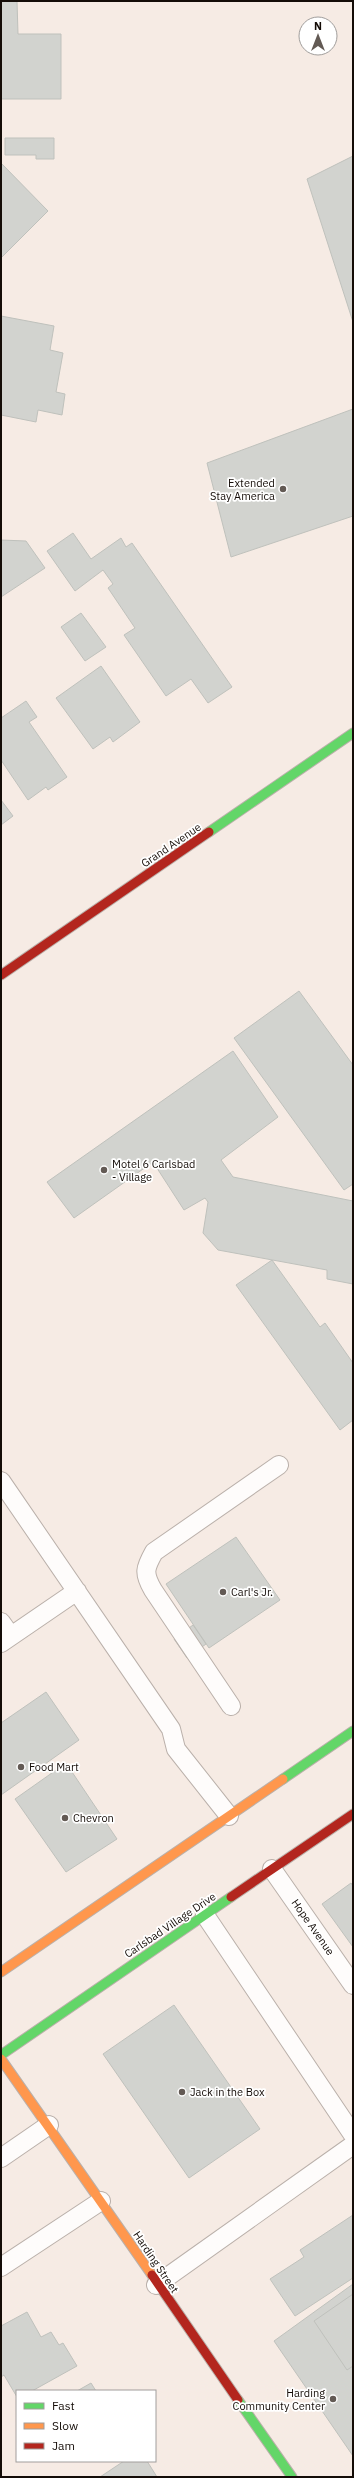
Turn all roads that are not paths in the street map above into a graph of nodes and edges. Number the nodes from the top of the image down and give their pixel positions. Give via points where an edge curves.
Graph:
1 (353, 733) edge
2 (1, 975) edge
3 (279, 1465) dead end
4 (1, 1481) edge
5 (77, 1591) junction
6 (4, 1634) edge
7 (231, 1706) dead end
8 (353, 1731) edge
9 (353, 1814) edge
10 (229, 1816) junction
11 (272, 1869) junction
12 (205, 1915) junction
13 (1, 1972) edge
14 (353, 1985) edge
15 (1, 2055) edge
16 (1, 2059) edge
17 (49, 2125) junction
18 (353, 2135) edge
19 (353, 2145) edge
20 (1, 2158) edge
21 (101, 2200) junction
22 (1, 2267) edge
23 (156, 2285) junction
24 (292, 2477) edge

1 - 2 main road, Grand Avenue
3 - 7 lane via 154,1552 146,1567 147,1579 153,1590
4 - 5 lane
5 - 6 lane
5 - 10 lane via 172,1729 176,1750
8 - 10 main road
9 - 11 main road, Carlsbad Village Drive
10 - 13 main road
11 - 12 main road, Carlsbad Village Drive
11 - 14 lane, Hope Avenue
12 - 15 main road, Carlsbad Village Drive
12 - 18 lane
16 - 17 main road, Harding Street
17 - 20 lane
17 - 21 main road, Harding Street
19 - 23 lane
21 - 22 lane
21 - 23 main road, Harding Street
23 - 24 main road, Harding Street

